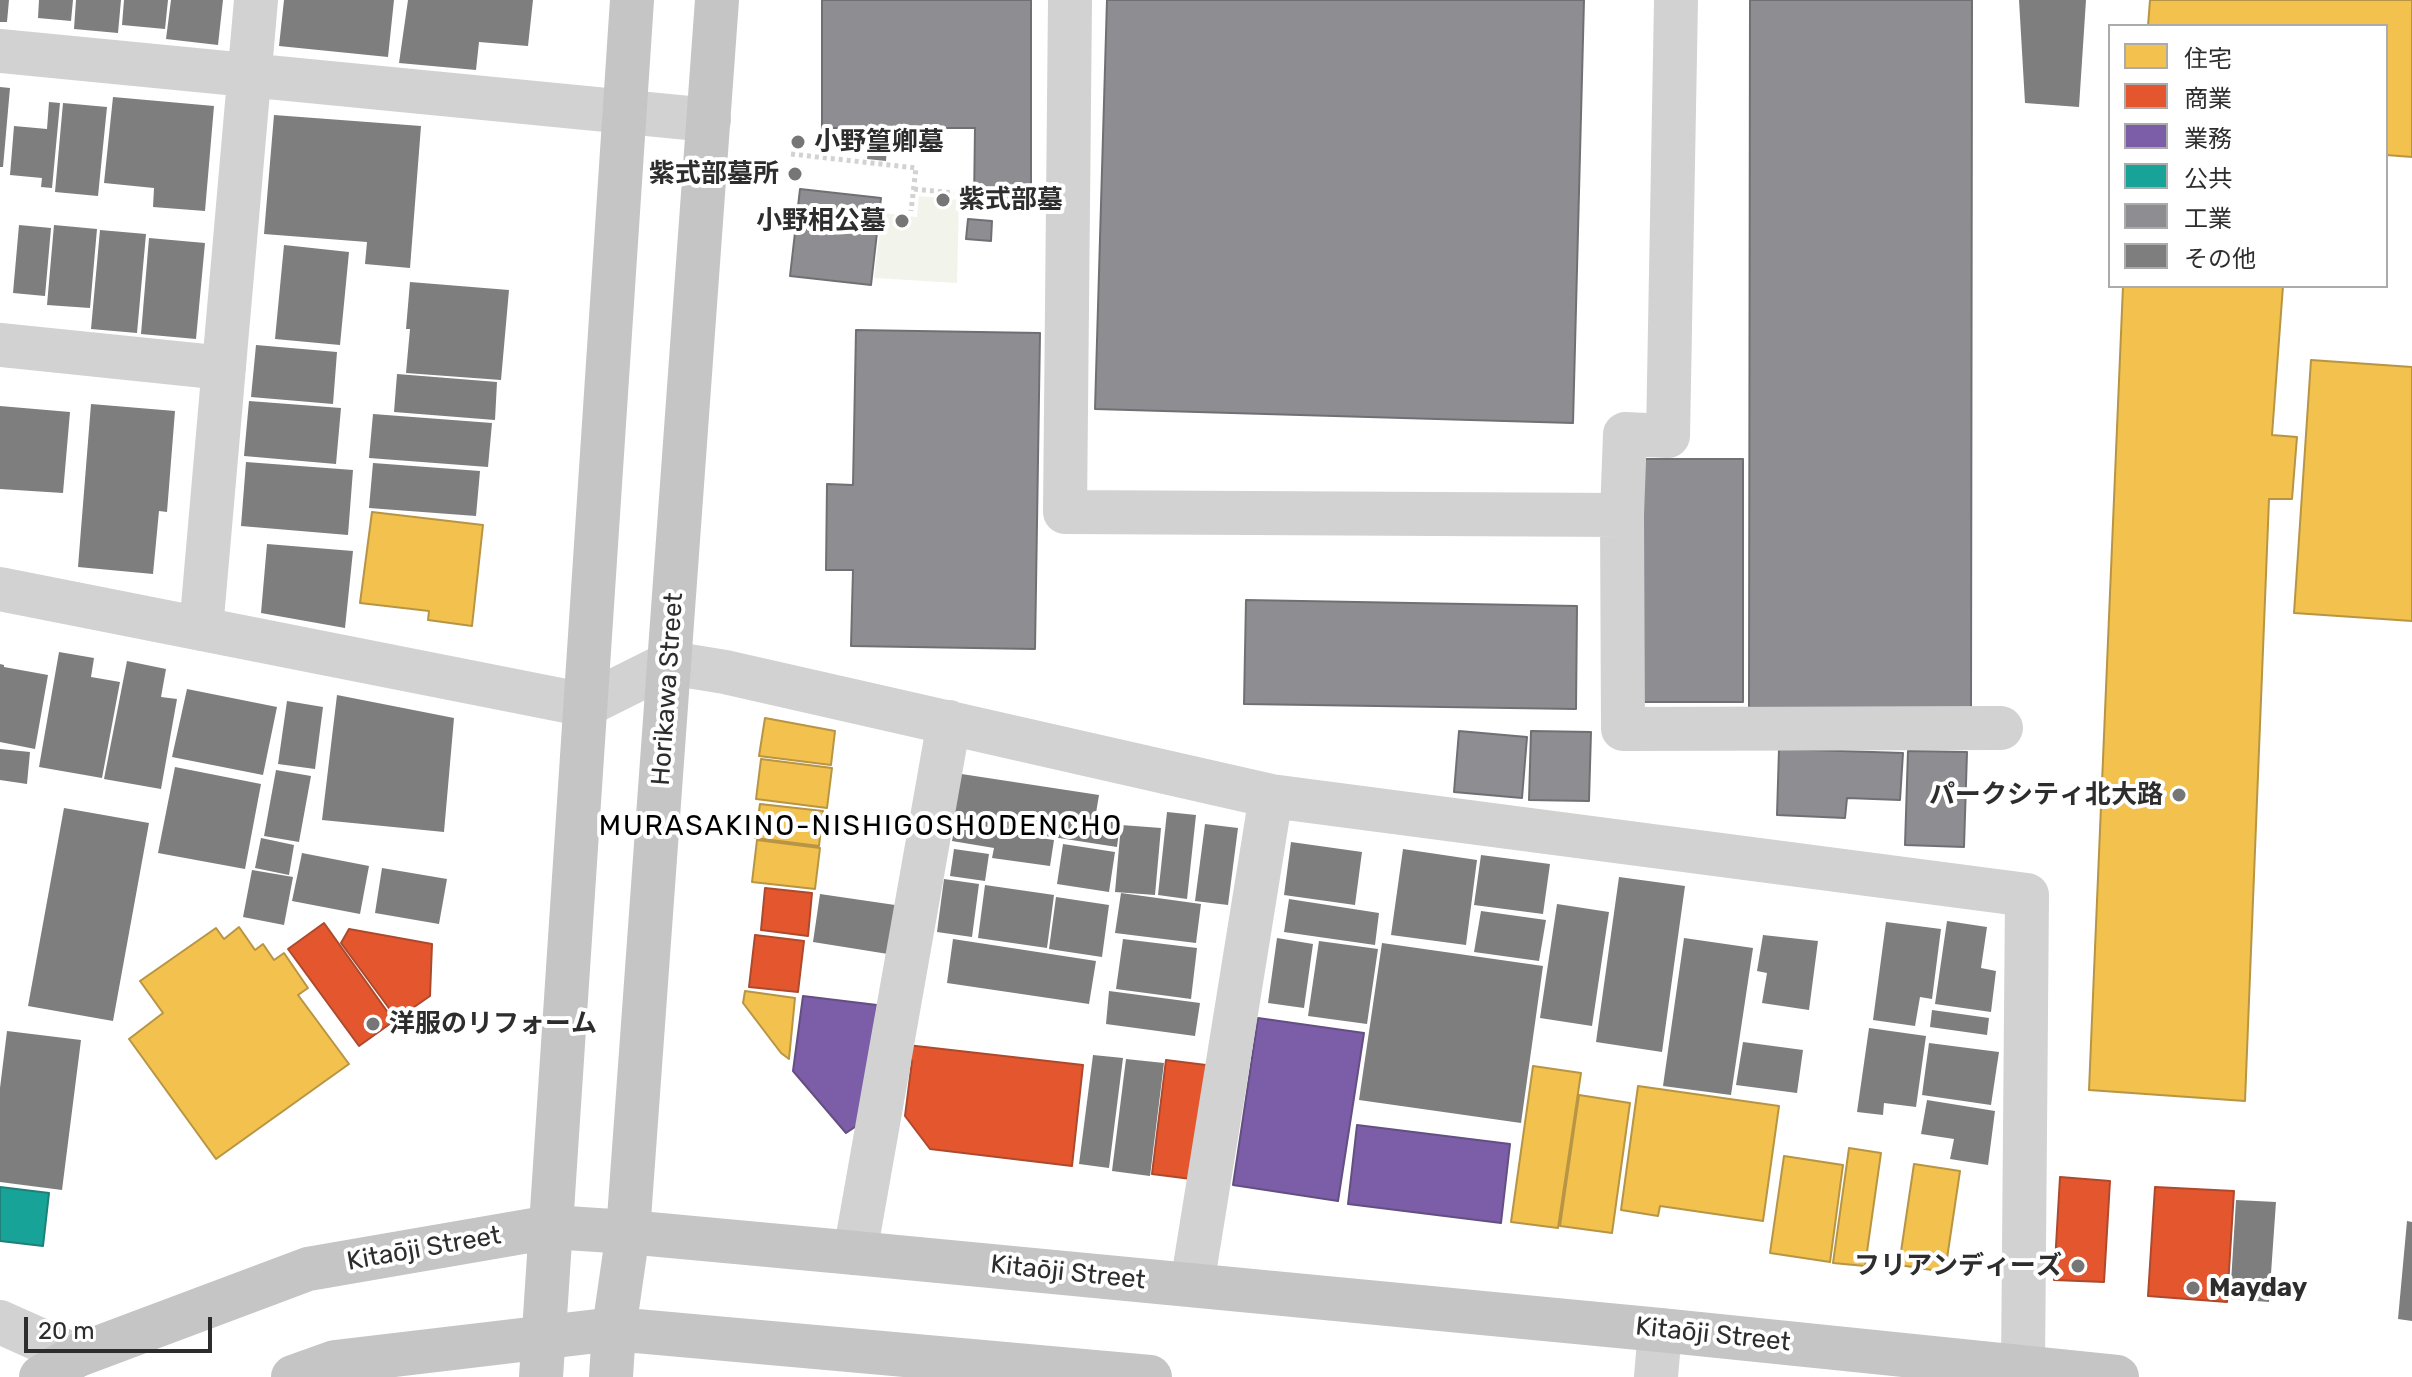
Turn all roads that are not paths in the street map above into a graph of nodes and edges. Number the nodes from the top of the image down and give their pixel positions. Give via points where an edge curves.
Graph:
1 (256, 0) edge
2 (632, 0) edge
3 (717, 0) edge
4 (1070, 0) edge
5 (1676, 0) edge
6 (0, 51) edge
7 (250, 75) junction
8 (625, 111) junction
9 (709, 120) junction
10 (0, 345) edge
11 (224, 368) junction
12 (1622, 515) junction
13 (0, 589) edge
14 (201, 629) junction
15 (670, 663) junction
16 (586, 705) junction
17 (949, 722) junction
18 (2001, 728) dead end
19 (1271, 796) junction
20 (551, 1227) junction
21 (628, 1232) junction
22 (855, 1253) junction
23 (1192, 1285) junction
24 (0, 1322) edge
25 (614, 1329) junction
26 (1660, 1330) junction
27 (542, 1358) edge
28 (824, 1362) edge
29 (59, 1367) edge
30 (2023, 1367) junction
31 (293, 1377) edge
32 (611, 1377) edge
33 (1150, 1377) edge
34 (1656, 1377) edge
35 (2117, 1377) edge

1 - 7 street
2 - 8 main road
3 - 9 main road, Horikawa Street
4 - 12 street via 1065,512
5 - 12 street via 1668,436 1625,434
6 - 7 street
7 - 8 street
7 - 11 street
8 - 9 street
8 - 16 main road
9 - 15 main road, Horikawa Street
10 - 11 street
11 - 14 street
12 - 18 street via 1623,729
13 - 14 street
14 - 16 street
15 - 16 street
15 - 17 street
15 - 21 main road, Horikawa Street
16 - 20 main road
17 - 19 street
17 - 22 street
19 - 23 street
19 - 30 street via 2027,895
20 - 21 main road, Kitaōji Street
20 - 27 main road
20 - 29 main road, Kitaōji Street via 308,1269
21 - 22 main road, Kitaōji Street
21 - 25 main road, Horikawa Street
22 - 23 main road, Kitaōji Street
23 - 26 main road, Kitaōji Street
24 - 29 street
25 - 27 main road
25 - 28 main road
25 - 32 main road, Horikawa Street
26 - 30 main road, Kitaōji Street
26 - 34 street
27 - 31 main road via 335,1362
28 - 33 main road
30 - 35 main road, Kitaōji Street

